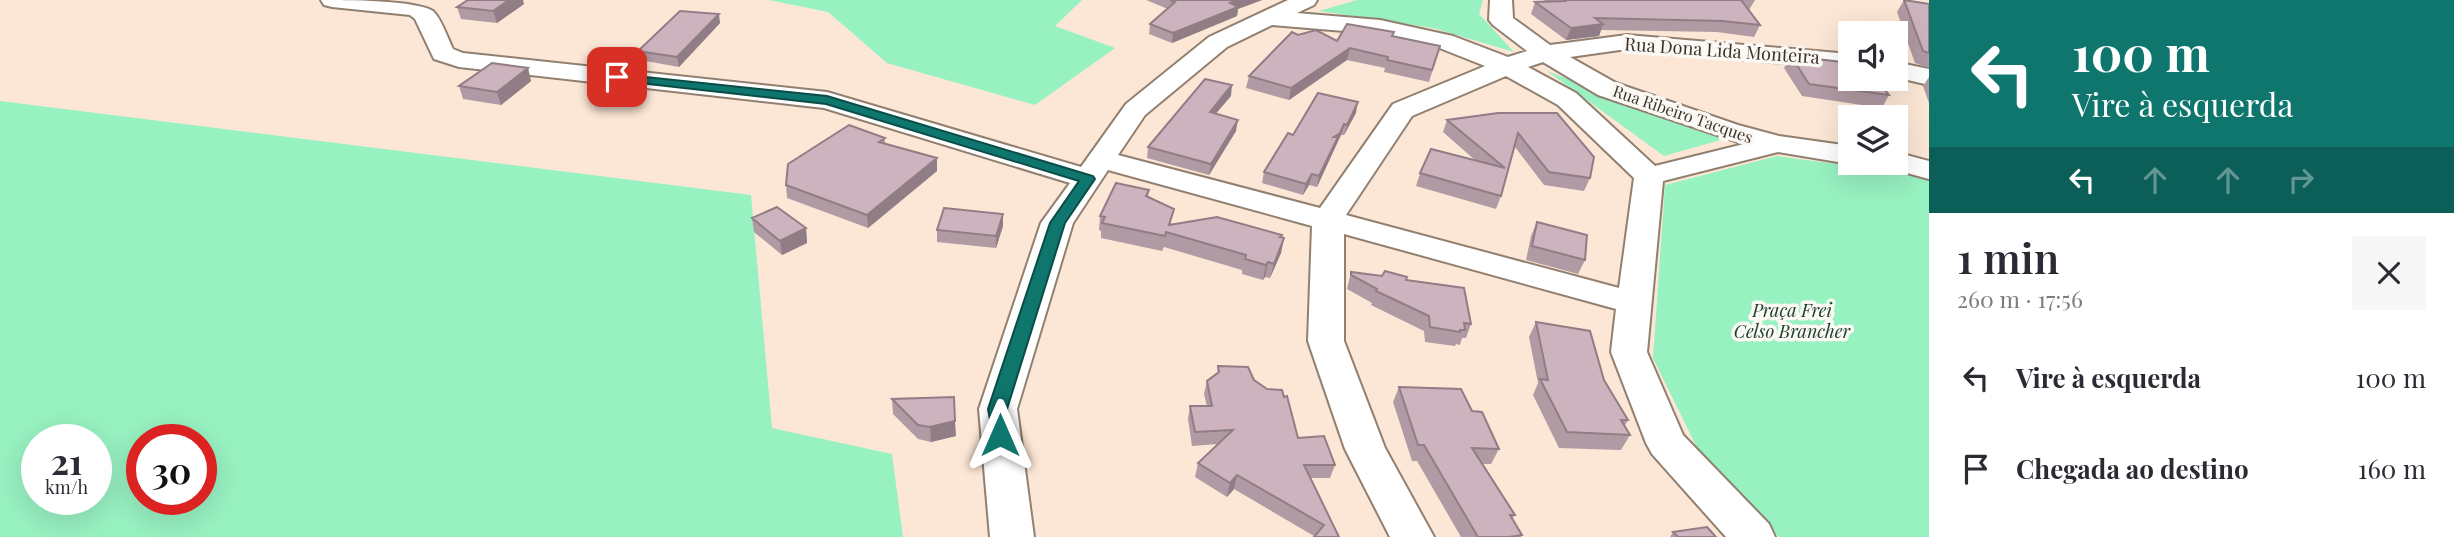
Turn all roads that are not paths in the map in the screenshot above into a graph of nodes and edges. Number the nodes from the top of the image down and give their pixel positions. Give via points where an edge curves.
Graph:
1 (332, 0) edge
2 (1306, 0) edge
3 (1501, 0) edge
4 (1270, 18) junction
5 (1545, 53) junction
6 (1838, 60) edge
7 (1507, 66) junction
8 (1908, 72) edge
9 (1929, 77) edge
10 (1778, 144) junction
11 (1838, 153) edge
12 (1908, 164) edge
13 (1094, 169) junction
14 (1929, 170) edge
15 (1649, 176) junction
16 (1328, 219) junction
17 (1635, 303) junction
18 (1012, 537) edge
19 (1412, 537) edge
20 (1753, 537) edge

1 - 13 street via 416,9 425,16 443,54 459,60 827,100
2 - 4 street
3 - 5 street, Rua Ribeiro Tacques via 1502,20
4 - 7 street via 1380,27 1444,41
4 - 13 street via 1218,42 1135,110
5 - 6 street, Rua Dona Lida Monteira via 1627,42
5 - 7 street, Rua Dona Lida Monteira
5 - 10 street, Rua Ribeiro Tacques via 1607,89
7 - 15 street via 1567,99
7 - 16 street, Rua Dona Lida Monteira via 1402,110
8 - 9 street
10 - 11 street, Rua Ribeiro Tacques
10 - 15 street
12 - 14 street
13 - 16 street
13 - 18 street via 1058,223 998,409
15 - 17 street
16 - 17 street
16 - 19 street via 1326,341 1365,450
17 - 20 street via 1629,352 1666,443

